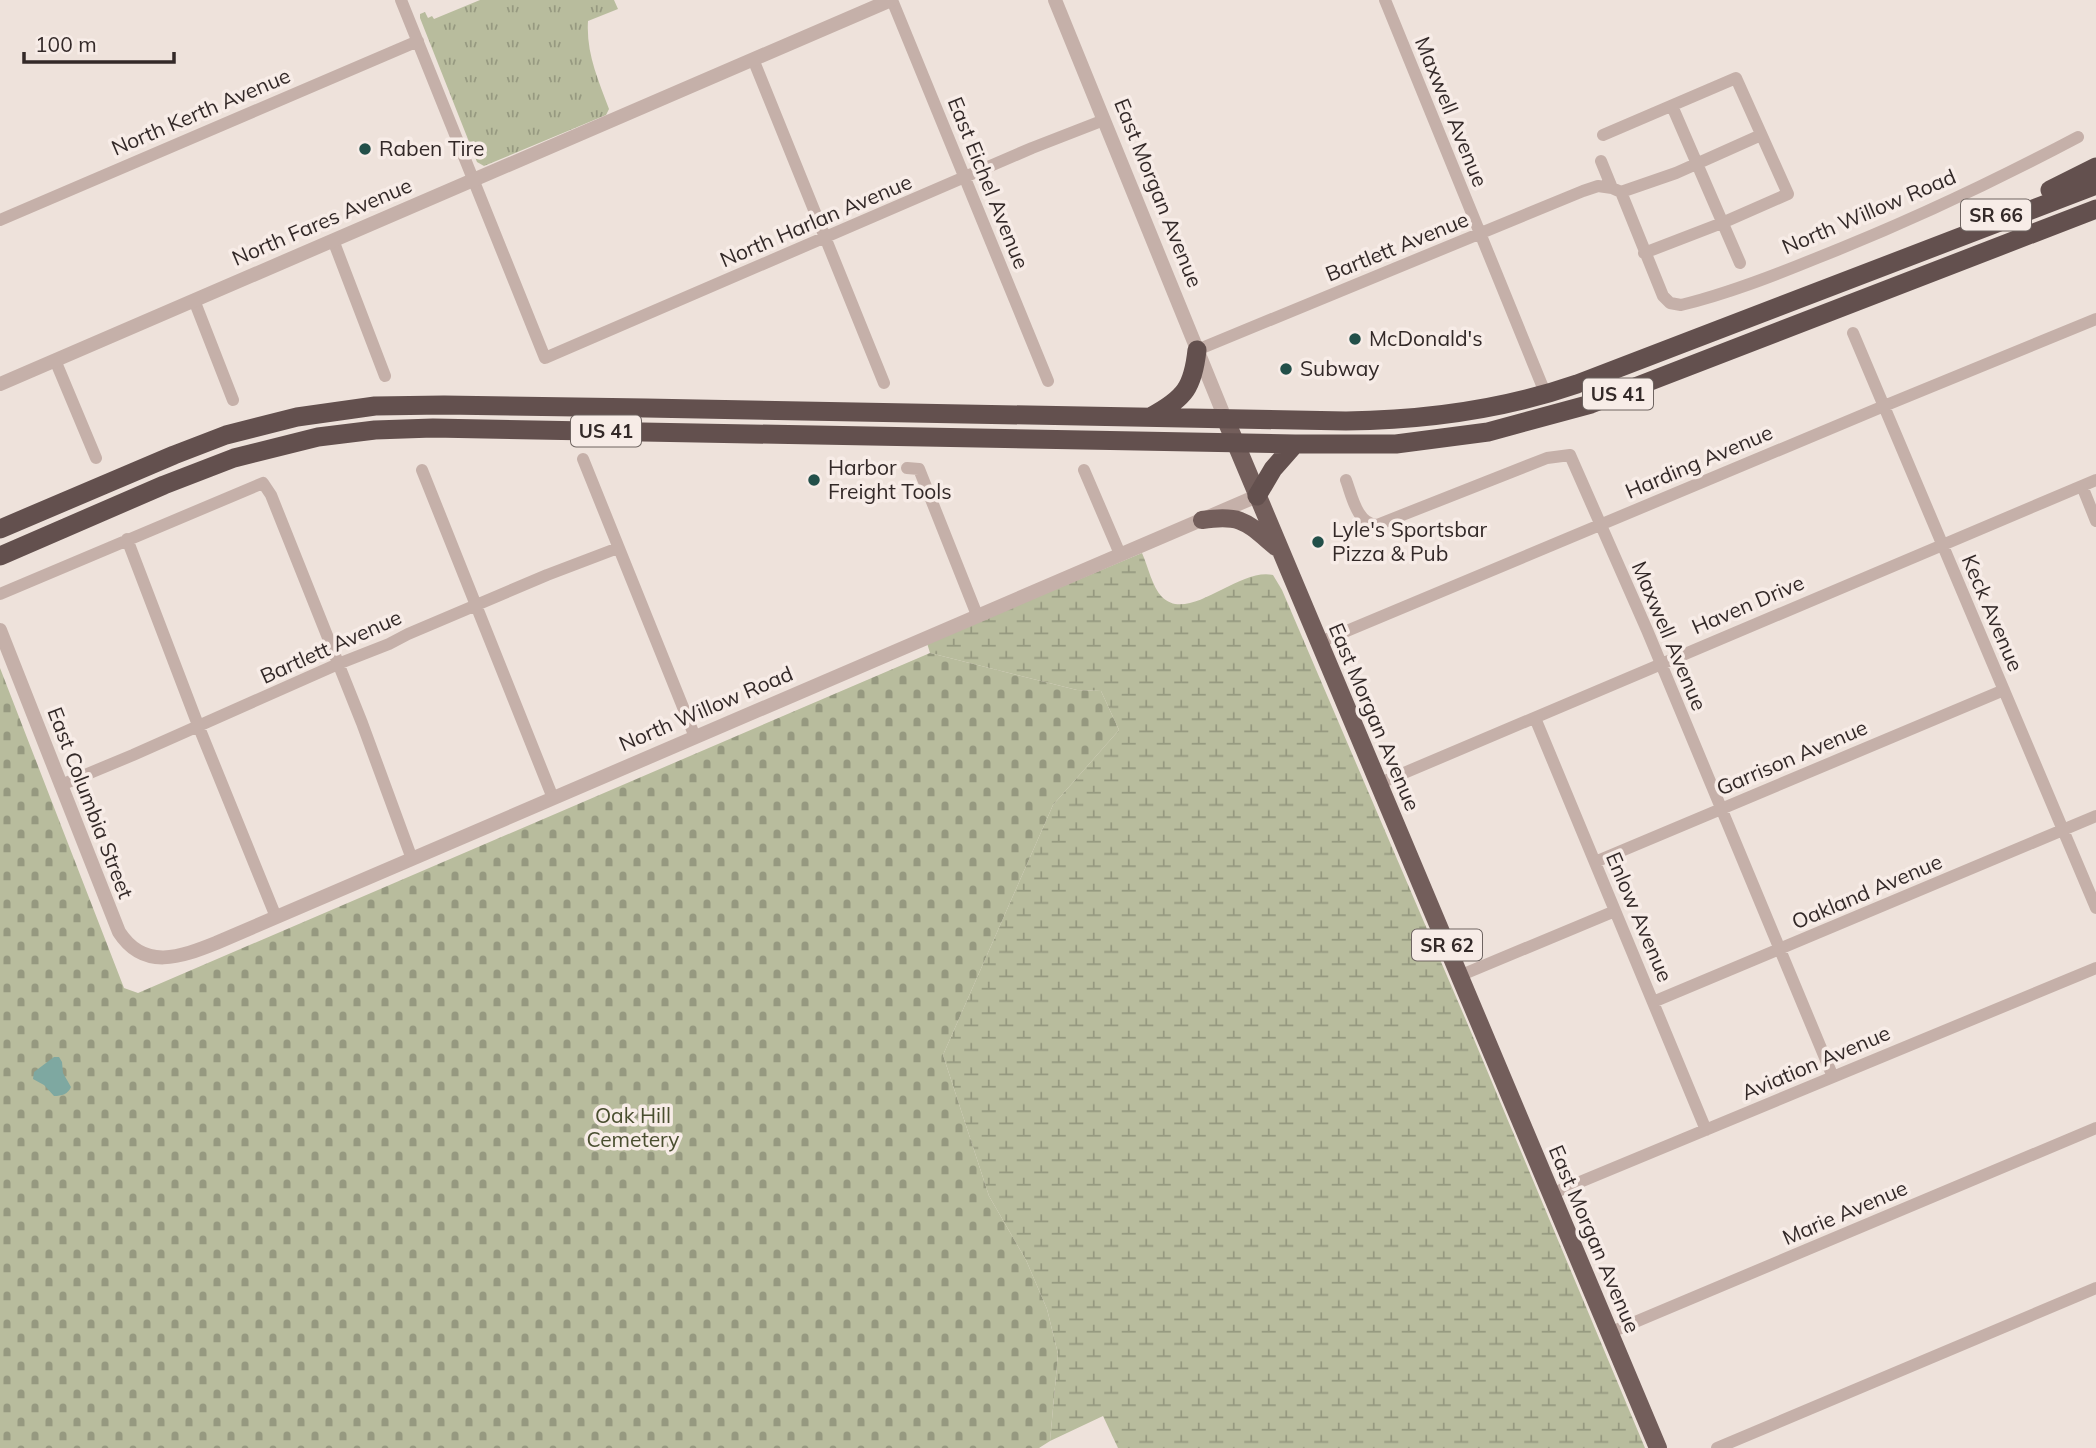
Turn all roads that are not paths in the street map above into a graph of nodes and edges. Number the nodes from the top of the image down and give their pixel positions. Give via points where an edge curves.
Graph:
1 (401, 0) edge
2 (892, 0) edge
3 (1055, 0) edge
4 (1385, 0) edge
5 (418, 41) junction
6 (753, 59) junction
7 (1672, 106) junction
8 (1104, 120) junction
9 (1603, 135) dead end
10 (1761, 135) junction
11 (2078, 137) dead end
12 (1601, 161) dead end
13 (1696, 163) junction
14 (2096, 167) edge
15 (964, 177) junction
16 (472, 180) junction
17 (2096, 185) edge
18 (1616, 190) junction
19 (2096, 209) edge
20 (0, 218) edge
21 (1722, 223) junction
22 (1480, 234) junction
23 (825, 238) junction
24 (333, 240) junction
25 (1644, 253) junction
26 (1895, 262) junction
27 (1740, 263) dead end
28 (194, 300) junction
29 (2096, 319) edge
30 (1853, 333) dead end
31 (1197, 350) junction
32 (55, 360) junction
33 (384, 376) dead end
34 (1048, 381) dead end
35 (884, 383) dead end
36 (0, 384) edge
37 (1546, 395) junction
38 (233, 400) dead end
39 (1884, 406) junction
40 (1151, 417) junction
41 (1225, 418) junction
42 (1235, 443) junction
43 (1295, 444) junction
44 (96, 458) dead end
45 (583, 459) dead end
46 (913, 468) dead end
47 (422, 470) dead end
48 (1084, 470) dead end
49 (1346, 480) dead end
50 (2096, 480) edge
51 (2082, 486) junction
52 (1257, 496) junction
53 (1202, 520) junction
54 (2096, 521) edge
55 (1600, 525) junction
56 (0, 529) edge
57 (127, 539) junction
58 (1942, 544) junction
59 (618, 548) junction
60 (1279, 549) junction
61 (1120, 555) junction
62 (0, 556) edge
63 (0, 594) edge
64 (477, 606) junction
65 (977, 615) junction
66 (0, 630) edge
67 (1318, 643) junction
68 (338, 664) junction
69 (1660, 664) junction
70 (2004, 690) junction
71 (1535, 718) junction
72 (198, 725) junction
73 (695, 737) junction
74 (1378, 784) junction
75 (61, 785) junction
76 (553, 797) junction
77 (1721, 808) junction
78 (2096, 816) edge
79 (2063, 831) junction
80 (412, 859) junction
81 (1595, 862) junction
82 (2096, 908) edge
83 (1615, 911) junction
84 (276, 917) junction
85 (1780, 949) junction
86 (172, 957) joint
87 (2096, 968) edge
88 (1459, 976) junction
89 (1653, 1002) junction
90 (1833, 1077) junction
91 (2096, 1128) edge
92 (1706, 1130) junction
93 (1551, 1194) junction
94 (2096, 1288) edge
95 (1609, 1333) junction
96 (1658, 1448) edge
97 (1717, 1448) edge

1 - 5 street
2 - 6 street, North Fares Avenue
2 - 15 street, East Eichel Avenue
3 - 8 street, East Morgan Avenue
4 - 22 street, Maxwell Avenue
5 - 16 street
5 - 20 street, North Kerth Avenue
6 - 16 street, North Fares Avenue
6 - 23 street
7 - 9 street
7 - 10 street via 1737,80
7 - 13 street
8 - 15 street, North Harlan Avenue
8 - 31 street, East Morgan Avenue
10 - 13 street, Bartlett Avenue
10 - 21 street via 1788,194
11 - 25 street, North Willow Road via 1858,242 1681,305 1662,296
12 - 18 street
13 - 18 street, Bartlett Avenue
13 - 21 street
14 - 26 highway, SR 66
15 - 23 street, North Harlan Avenue
15 - 34 street, East Eichel Avenue
16 - 23 street, North Harlan Avenue via 545,358
16 - 24 street, North Fares Avenue
17 - 26 highway, US 41
18 - 22 street, Bartlett Avenue via 1598,186
18 - 25 street
19 - 43 highway, US 41 via 1573,410 1488,432 1423,442
21 - 25 street
21 - 27 street
22 - 31 street, Bartlett Avenue
22 - 37 street, Maxwell Avenue
23 - 35 street
24 - 28 street, North Fares Avenue
24 - 33 street
26 - 37 highway, US 41
28 - 32 street, North Fares Avenue
28 - 38 street
29 - 39 street, Harding Avenue
30 - 39 street, Keck Avenue
31 - 40 highway via 1184,396
31 - 41 street, East Morgan Avenue
32 - 36 street, North Fares Avenue
32 - 44 street
37 - 41 highway, US 41 via 1409,419
39 - 55 street, Harding Avenue
39 - 58 street, Keck Avenue
40 - 41 highway, US 41
40 - 56 highway, US 41 via 363,407 226,435
41 - 42 main road, East Morgan Avenue / SR 62
42 - 43 highway, US 41
42 - 52 main road, East Morgan Avenue / SR 62
42 - 62 highway, US 41 via 375,430 286,444 214,465
43 - 52 highway
45 - 59 street
46 - 65 street
47 - 64 street
48 - 61 street
49 - 55 street, Maxwell Avenue via 1363,520 1377,524 1547,458 1570,455
50 - 51 street, Haven Drive
51 - 54 street
51 - 58 street, Haven Drive
52 - 53 street, North Willow Road
52 - 60 main road, East Morgan Avenue / SR 62
53 - 60 main road via 1238,519
53 - 61 street, North Willow Road
55 - 67 street, Harding Avenue
55 - 69 street, Maxwell Avenue
57 - 63 street
57 - 68 street via 259,483 265,485
57 - 72 street
58 - 69 street, Haven Drive
58 - 70 street, Keck Avenue
59 - 64 street, Bartlett Avenue
59 - 73 street
60 - 67 main road, East Morgan Avenue / SR 62
61 - 65 street, North Willow Road
64 - 68 street, Bartlett Avenue
64 - 76 street
65 - 73 street, North Willow Road
66 - 75 street, East Columbia Street
67 - 74 main road, East Morgan Avenue / SR 62
68 - 72 street, Bartlett Avenue
68 - 80 street
69 - 71 street, Haven Drive
69 - 77 street, Maxwell Avenue
70 - 77 street, Garrison Avenue
70 - 79 street, Keck Avenue
71 - 74 street, Haven Drive
71 - 81 street, Enlow Avenue
72 - 75 street, Bartlett Avenue
72 - 84 street
73 - 76 street, North Willow Road
74 - 88 main road, East Morgan Avenue / SR 62
75 - 86 street, East Columbia Street via 124,940 142,954
76 - 80 street, North Willow Road
77 - 81 street, Garrison Avenue
77 - 85 street, Maxwell Avenue
78 - 79 street, Oakland Avenue
79 - 82 street, Keck Avenue
79 - 85 street, Oakland Avenue
80 - 84 street, North Willow Road
81 - 83 street, Enlow Avenue
83 - 88 street
83 - 89 street, Enlow Avenue
84 - 86 street, North Willow Road
85 - 89 street, Oakland Avenue
85 - 90 street, Maxwell Avenue
87 - 90 street, Aviation Avenue
88 - 93 main road, East Morgan Avenue / SR 62
89 - 92 street, Enlow Avenue
90 - 92 street, Aviation Avenue
91 - 95 street, Marie Avenue
92 - 93 street, Aviation Avenue
93 - 95 main road, East Morgan Avenue / SR 62
94 - 97 street
95 - 96 main road, East Morgan Avenue / SR 62

